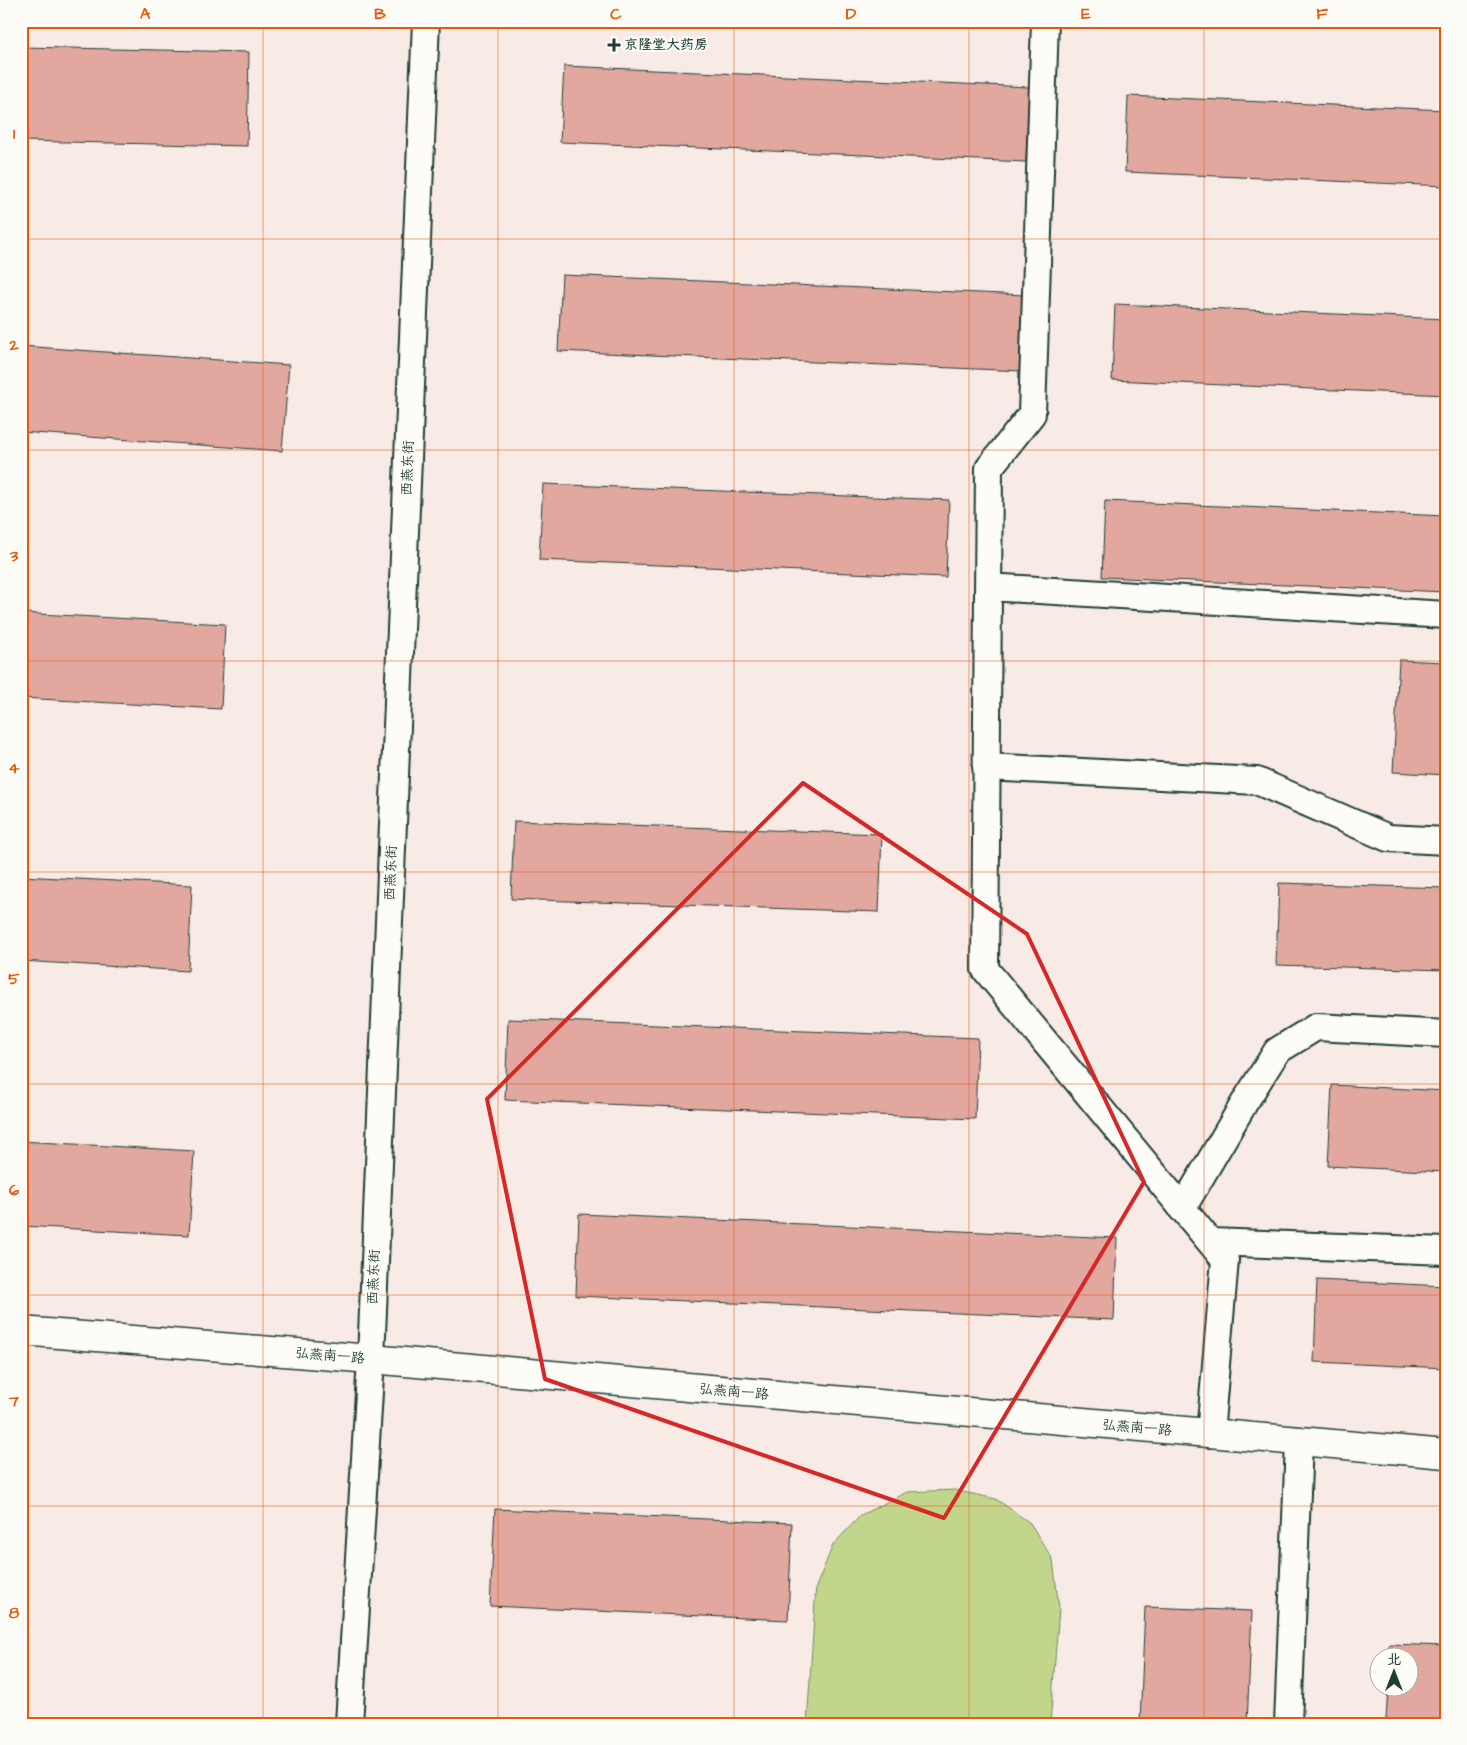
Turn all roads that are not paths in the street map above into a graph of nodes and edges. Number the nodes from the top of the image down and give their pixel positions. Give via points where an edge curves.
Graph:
1 (426, 21) edge
2 (1045, 21) edge
3 (988, 587) junction
4 (1446, 615) edge
5 (986, 767) junction
6 (1446, 841) edge
7 (1446, 1034) edge
8 (1182, 1208) junction
9 (1211, 1242) junction
10 (1446, 1251) edge
11 (21, 1331) edge
12 (370, 1359) junction
13 (1210, 1434) junction
14 (1300, 1441) junction
15 (1446, 1454) edge
16 (349, 1724) edge
17 (1288, 1724) edge

1 - 12 street, 西燕东街
2 - 3 street via 1032,414 989,468
3 - 4 street
3 - 5 street
5 - 6 street via 1257,781 1388,838
5 - 8 street via 985,969
7 - 8 street via 1316,1027 1277,1051
8 - 9 street
9 - 10 street
9 - 13 street via 1225,1260
11 - 12 street, 弘燕南一路
12 - 13 street, 弘燕南一路
12 - 16 street, 西燕东街
13 - 14 street, 弘燕南一路
14 - 15 street, 弘燕南一路
14 - 17 street

